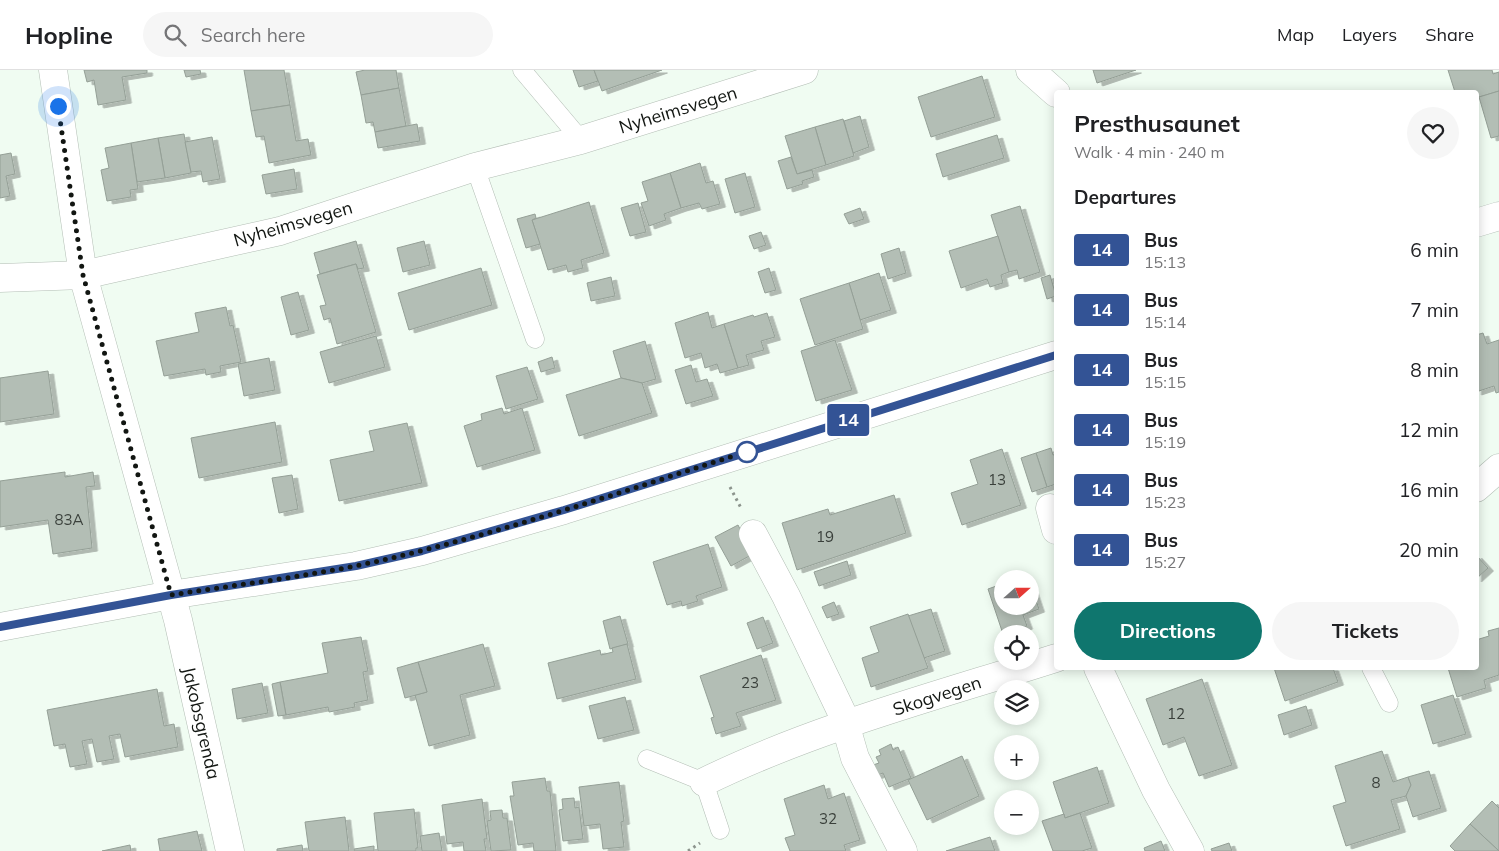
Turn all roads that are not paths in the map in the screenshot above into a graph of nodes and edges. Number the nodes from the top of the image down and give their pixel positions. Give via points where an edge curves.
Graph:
1 (53, 70) edge
2 (522, 70) edge
3 (804, 70) edge
4 (1030, 70) edge
5 (1054, 92) edge
6 (581, 140) junction
7 (476, 167) junction
8 (1499, 216) edge
9 (1479, 222) edge
10 (83, 275) junction
11 (0, 278) edge
12 (535, 339) dead end
13 (1054, 356) edge
14 (1499, 468) edge
15 (1479, 485) edge
16 (753, 534) road end
17 (171, 595) junction
18 (0, 627) edge
19 (1054, 659) edge
20 (1099, 670) edge
21 (1372, 670) edge
22 (1389, 703) dead end
23 (847, 725) junction
24 (647, 759) dead end
25 (704, 782) junction
26 (720, 830) dead end
27 (230, 851) edge
28 (902, 851) edge
29 (1190, 851) edge

1 - 10 street, Jakobsgrenda
2 - 6 lane
3 - 6 street, Nyheimsvegen
4 - 5 street
6 - 7 street, Nyheimsvegen
7 - 10 street, Nyheimsvegen via 280,232
7 - 12 lane
8 - 9 street
10 - 11 street, Nyheimsvegen
10 - 17 street, Jakobsgrenda
13 - 17 street via 564,510 422,551 356,566
14 - 15 street
16 - 23 street
17 - 18 street
17 - 27 street, Jakobsgrenda
19 - 23 street, Skogvegen
20 - 29 street via 1156,790
21 - 22 lane
23 - 25 street, Skogvegen via 744,763
23 - 28 street via 855,758
24 - 25 lane
25 - 26 lane

